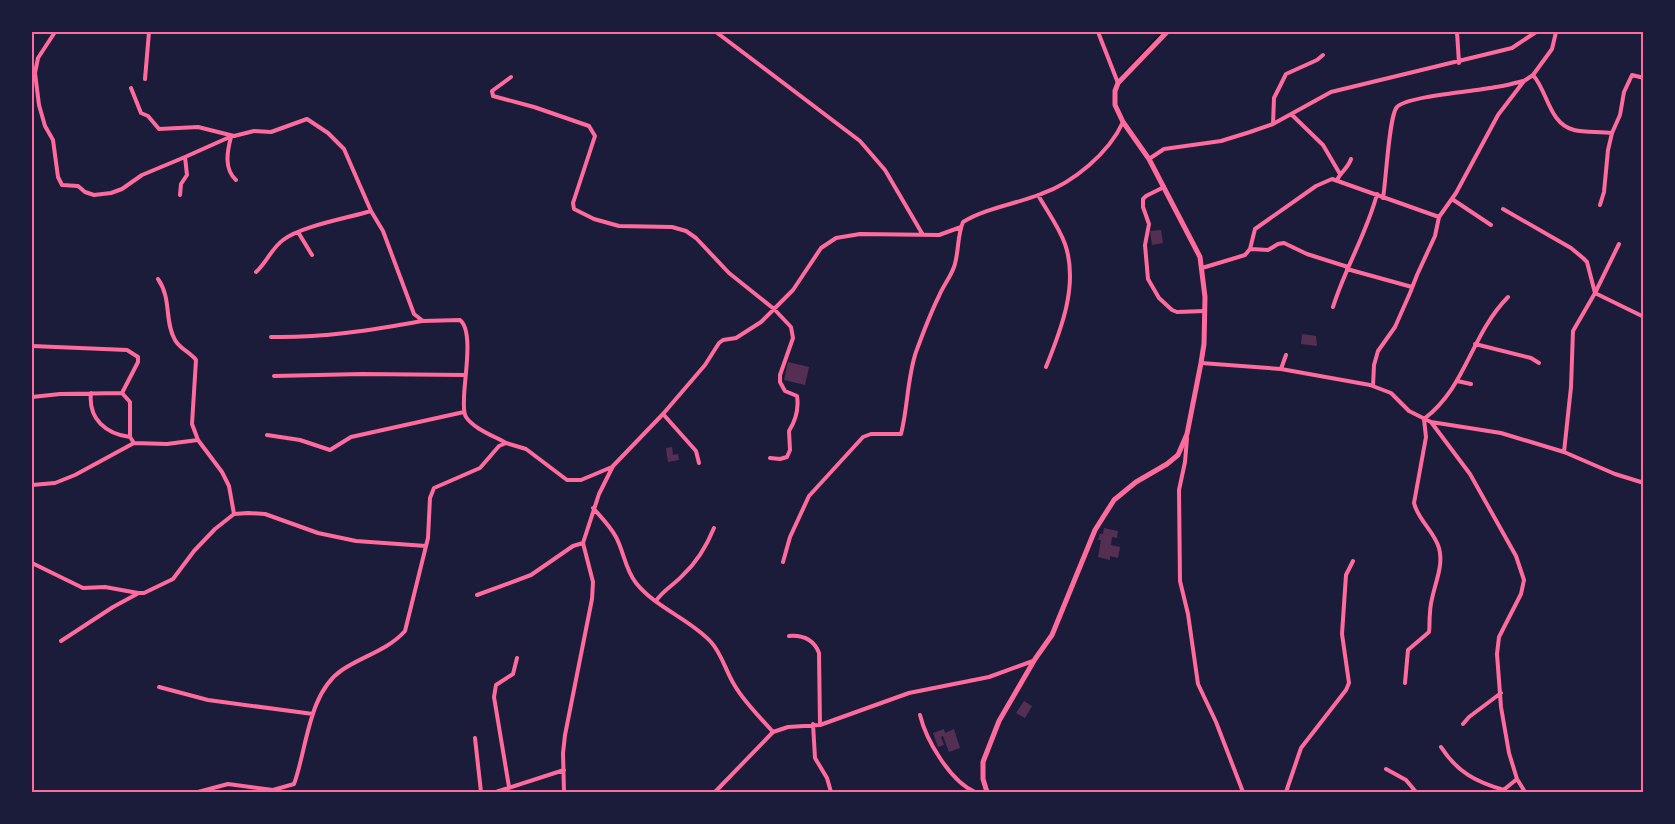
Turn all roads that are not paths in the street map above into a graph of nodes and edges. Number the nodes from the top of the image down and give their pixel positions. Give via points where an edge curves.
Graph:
1 (55, 32) edge
2 (149, 32) edge
3 (716, 32) edge
4 (1098, 32) edge
5 (1167, 32) edge
6 (1457, 32) edge
7 (1536, 32) edge
8 (1557, 32) edge
9 (1323, 55) dead end
10 (1459, 63) junction
11 (1533, 75) junction
12 (511, 77) dead end
13 (1644, 78) edge
14 (146, 79) dead end
15 (1524, 81) junction
16 (1118, 83) junction
17 (131, 88) dead end
18 (1291, 114) junction
19 (1124, 122) junction
20 (1273, 124) junction
21 (1612, 133) junction
22 (232, 136) junction
23 (185, 157) junction
24 (1149, 159) junction
25 (1350, 159) dead end
26 (1340, 174) junction
27 (236, 180) dead end
28 (1337, 180) junction
29 (1164, 187) junction
30 (1377, 194) junction
31 (180, 195) dead end
32 (1038, 195) junction
33 (1383, 198) junction
34 (1452, 199) junction
35 (1600, 205) dead end
36 (1503, 209) dead end
37 (371, 211) junction
38 (1439, 217) junction
39 (1491, 225) dead end
40 (961, 227) junction
41 (298, 232) junction
42 (923, 235) junction
43 (1619, 244) dead end
44 (1250, 249) junction
45 (312, 255) dead end
46 (1202, 268) junction
47 (1348, 268) junction
48 (256, 272) dead end
49 (158, 279) dead end
50 (1412, 287) junction
51 (1595, 293) junction
52 (1508, 297) dead end
53 (1333, 307) dead end
54 (774, 309) junction
55 (1205, 311) junction
56 (1644, 318) edge
57 (423, 321) junction
58 (271, 337) dead end
59 (1475, 344) junction
60 (32, 346) edge
61 (1287, 355) dead end
62 (1201, 363) junction
63 (1539, 363) dead end
64 (1046, 367) dead end
65 (1281, 369) junction
66 (465, 375) junction
67 (274, 376) dead end
68 (1457, 381) junction
69 (1471, 384) dead end
70 (1373, 386) junction
71 (91, 393) junction
72 (123, 393) junction
73 (32, 397) edge
74 (464, 412) junction
75 (663, 414) junction
76 (1424, 419) junction
77 (1431, 422) junction
78 (1187, 434) junction
79 (267, 435) dead end
80 (130, 437) junction
81 (198, 440) junction
82 (135, 443) junction
83 (507, 443) junction
84 (1564, 452) junction
85 (770, 458) dead end
86 (699, 463) dead end
87 (613, 466) junction
88 (1644, 483) edge
89 (32, 485) edge
90 (593, 508) junction
91 (234, 514) junction
92 (714, 528) dead end
93 (583, 543) junction
94 (426, 546) junction
95 (1353, 561) dead end
96 (783, 562) dead end
97 (32, 563) edge
98 (138, 593) junction
99 (477, 595) dead end
100 (656, 601) junction
101 (789, 636) dead end
102 (61, 641) dead end
103 (518, 658) dead end
104 (1033, 661) junction
105 (1405, 683) dead end
106 (159, 687) dead end
107 (1501, 693) junction
108 (313, 714) junction
109 (920, 715) dead end
110 (813, 724) junction
111 (1463, 724) dead end
112 (820, 725) junction
113 (773, 732) junction
114 (475, 738) dead end
115 (1442, 747) dead end
116 (1386, 769) dead end
117 (564, 770) junction
118 (1517, 779) junction
119 (509, 788) junction
120 (1503, 791) edge
121 (198, 792) edge
122 (481, 792) edge
123 (496, 792) edge
124 (564, 792) edge
125 (715, 792) edge
126 (831, 792) edge
127 (975, 792) edge
128 (987, 792) edge
129 (1243, 792) edge
130 (1286, 792) edge
131 (1416, 792) edge
132 (1525, 792) edge

1 - 23 street via 38,58 35,73 39,105 53,140 62,185 78,186 94,195 111,193
2 - 14 street
3 - 42 street via 860,141 885,170
4 - 16 street
5 - 16 street
6 - 10 street
7 - 10 street via 1512,48
8 - 11 street via 1552,49
9 - 20 street via 1286,74 1274,98
10 - 18 street via 1331,92
11 - 15 street
11 - 21 street via 1560,124 1575,130
12 - 54 street via 492,91 493,96 593,130 595,136 574,209 619,226 686,231
13 - 21 street via 1632,75
15 - 33 street via 1426,97 1396,107
15 - 34 street via 1498,115
16 - 19 street via 1115,105
17 - 22 street via 141,113 159,129 211,128
18 - 20 street
18 - 26 street via 1323,145
19 - 24 street
19 - 32 street via 1090,164
20 - 24 street via 1221,141 1164,149
21 - 35 street
22 - 23 street
22 - 27 street via 229,171
22 - 37 street via 271,132 309,120 344,149
23 - 31 street via 186,177
24 - 29 street
25 - 26 street
26 - 28 street
28 - 30 street
28 - 44 street via 1324,181 1255,229
29 - 46 street
29 - 55 street via 1146,196 1143,203 1149,224 1145,245 1148,279 1172,310
30 - 33 street
30 - 47 street
32 - 40 street via 969,218
32 - 64 street via 1061,234 1069,267 1068,297
33 - 38 street
34 - 38 street
34 - 39 street
36 - 51 street via 1583,258
37 - 41 street
37 - 57 street via 383,231 414,314
38 - 50 street via 1435,236
40 - 42 street via 939,235
40 - 96 street via 958,255 915,355 901,434 862,437 809,496
41 - 45 street
41 - 48 street via 282,240
42 - 54 street via 860,234 836,238 821,248 793,290
43 - 51 street
44 - 46 street via 1245,255
44 - 47 street via 1268,250 1284,243
46 - 55 street
47 - 50 street
47 - 53 street
49 - 81 street via 165,289 175,341 196,360 192,424
50 - 70 street via 1395,327 1378,351
51 - 56 street
51 - 84 street via 1573,331
52 - 59 street
54 - 75 street via 748,331 719,343
54 - 85 street via 793,332 780,382 785,391 797,396 798,405 789,430 789,454 780,459
55 - 62 street
57 - 58 street via 371,330
57 - 66 street via 463,322 467,330
59 - 63 street
59 - 68 street
60 - 72 street via 135,353 138,362
61 - 65 street
62 - 65 street
62 - 78 street
65 - 70 street
66 - 67 street
66 - 74 street
68 - 69 street
68 - 76 street via 1439,407
70 - 76 street via 1391,393
71 - 72 street
71 - 73 street
71 - 80 street via 91,408 105,428
72 - 80 street via 130,402
74 - 79 street via 351,437 330,450
74 - 83 street via 473,424
75 - 86 street via 696,451
75 - 87 street
76 - 77 street
76 - 105 street via 1426,437 1414,503 1416,513 1433,536 1439,560 1429,632 1408,650
77 - 84 street via 1501,433
77 - 107 street via 1470,474 1516,556 1524,580 1497,644
78 - 104 street via 1178,455 1114,500 1095,530 1052,635
78 - 129 street via 1179,490 1180,581 1198,684
80 - 82 street
81 - 82 street
81 - 91 street via 229,486
82 - 89 street via 75,476
83 - 87 street via 526,449 567,480 581,480
83 - 94 street via 480,468 434,488
84 - 88 street
87 - 90 street
90 - 93 street
90 - 100 street via 617,539 636,583
91 - 94 street via 265,514 318,533 356,541
91 - 98 street via 208,536 173,579
92 - 100 street via 699,556
93 - 99 street via 531,575
93 - 117 street via 593,582 592,599 565,735
94 - 108 street via 405,631 396,642 341,670 331,680
95 - 130 street via 1346,575 1342,634 1349,683 1301,748
97 - 98 street via 83,588
98 - 102 street
100 - 113 street via 712,643 735,687
101 - 112 street via 811,641 819,653
103 - 119 street via 513,674 496,685 494,697
104 - 112 street via 989,677 909,693
104 - 128 street via 986,750 983,779
106 - 108 street via 208,699
107 - 111 street
107 - 118 street via 1509,753
108 - 121 street via 294,784 273,790 228,784
109 - 127 street via 938,756
110 - 112 street
110 - 113 street
110 - 126 street via 815,758
113 - 125 street
114 - 122 street
115 - 120 street via 1470,777
116 - 131 street via 1406,780
117 - 119 street
117 - 124 street
118 - 120 street
118 - 132 street
119 - 123 street

